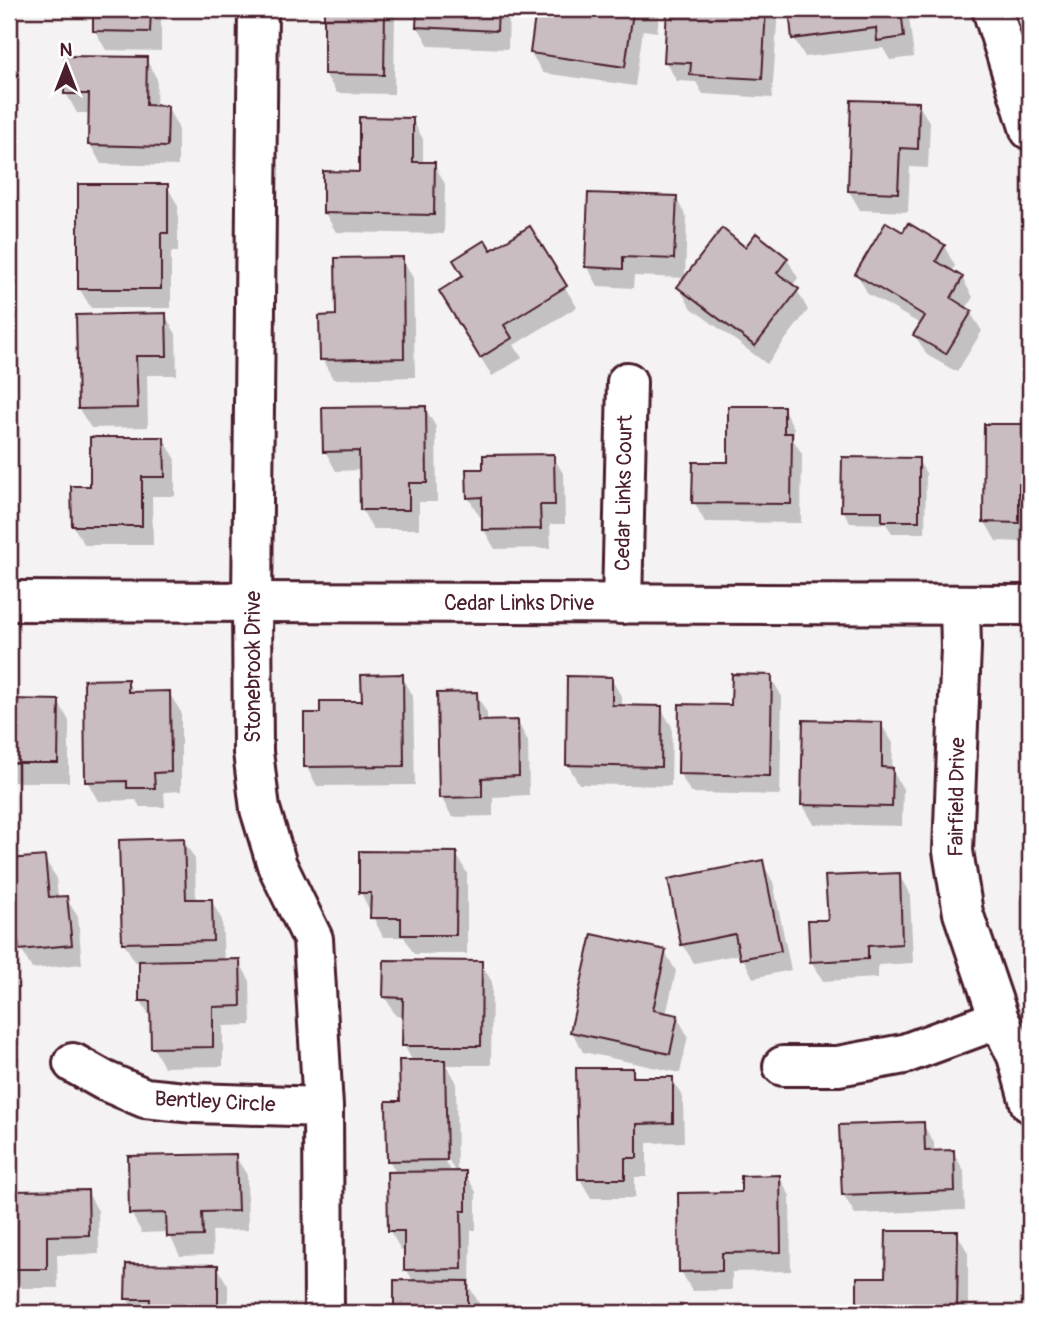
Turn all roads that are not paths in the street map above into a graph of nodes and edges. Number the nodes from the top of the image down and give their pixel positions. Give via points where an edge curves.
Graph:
1 (258, 9) edge
2 (992, 9) edge
3 (1030, 130) edge
4 (627, 382) dead end
5 (9, 601) edge
6 (252, 602) junction
7 (622, 604) junction
8 (960, 605) junction
9 (1030, 605) edge
10 (999, 1018) junction
11 (73, 1063) dead end
12 (783, 1066) dead end
13 (1030, 1102) edge
14 (323, 1107) junction
15 (324, 1313) edge

1 - 6 street, Stonebrook Drive
2 - 3 street
4 - 7 street, Cedar Links Court
5 - 6 street, Cedar Links Drive
6 - 7 street, Cedar Links Drive
6 - 14 street, Stonebrook Drive via 253,752 260,809 277,865 313,939
7 - 8 street, Cedar Links Drive
8 - 9 street, Cedar Links Drive
8 - 10 street, Fairfield Drive via 953,851 963,913
10 - 12 street via 904,1054 838,1066
10 - 13 street, Fairfield Drive via 1017,1056
11 - 14 street, Bentley Circle via 145,1098 194,1104
14 - 15 street, Stonebrook Drive

